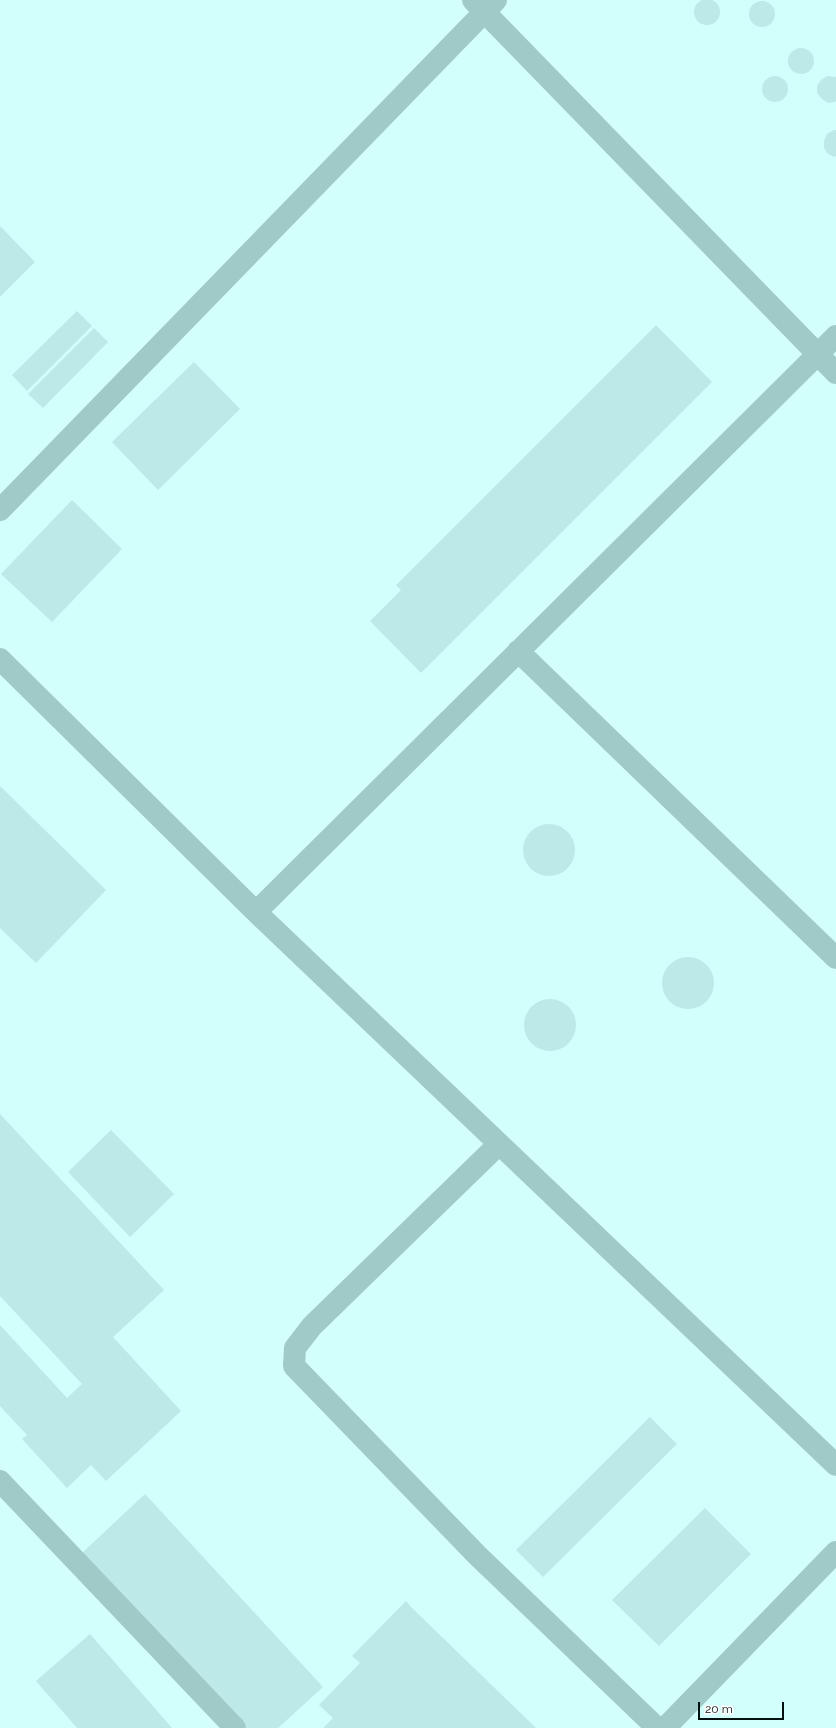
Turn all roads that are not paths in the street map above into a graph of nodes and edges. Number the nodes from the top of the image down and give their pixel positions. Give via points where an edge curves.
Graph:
1 (485, 4) edge
2 (836, 336) edge
3 (817, 354) junction
4 (836, 373) edge
5 (0, 510) edge
6 (518, 651) junction
7 (0, 659) edge
8 (256, 912) junction
9 (836, 958) edge
10 (499, 1144) junction
11 (836, 1465) edge
12 (0, 1481) edge
13 (836, 1552) edge
14 (235, 1728) edge
15 (657, 1728) edge
16 (665, 1728) edge

1 - 3 lane
1 - 5 lane
2 - 3 lane
3 - 4 lane
3 - 6 lane
6 - 8 lane
6 - 9 lane
7 - 8 lane
8 - 10 lane
10 - 11 lane
10 - 15 lane via 312,1326 295,1348 294,1366 477,1555
12 - 14 lane
13 - 16 lane

